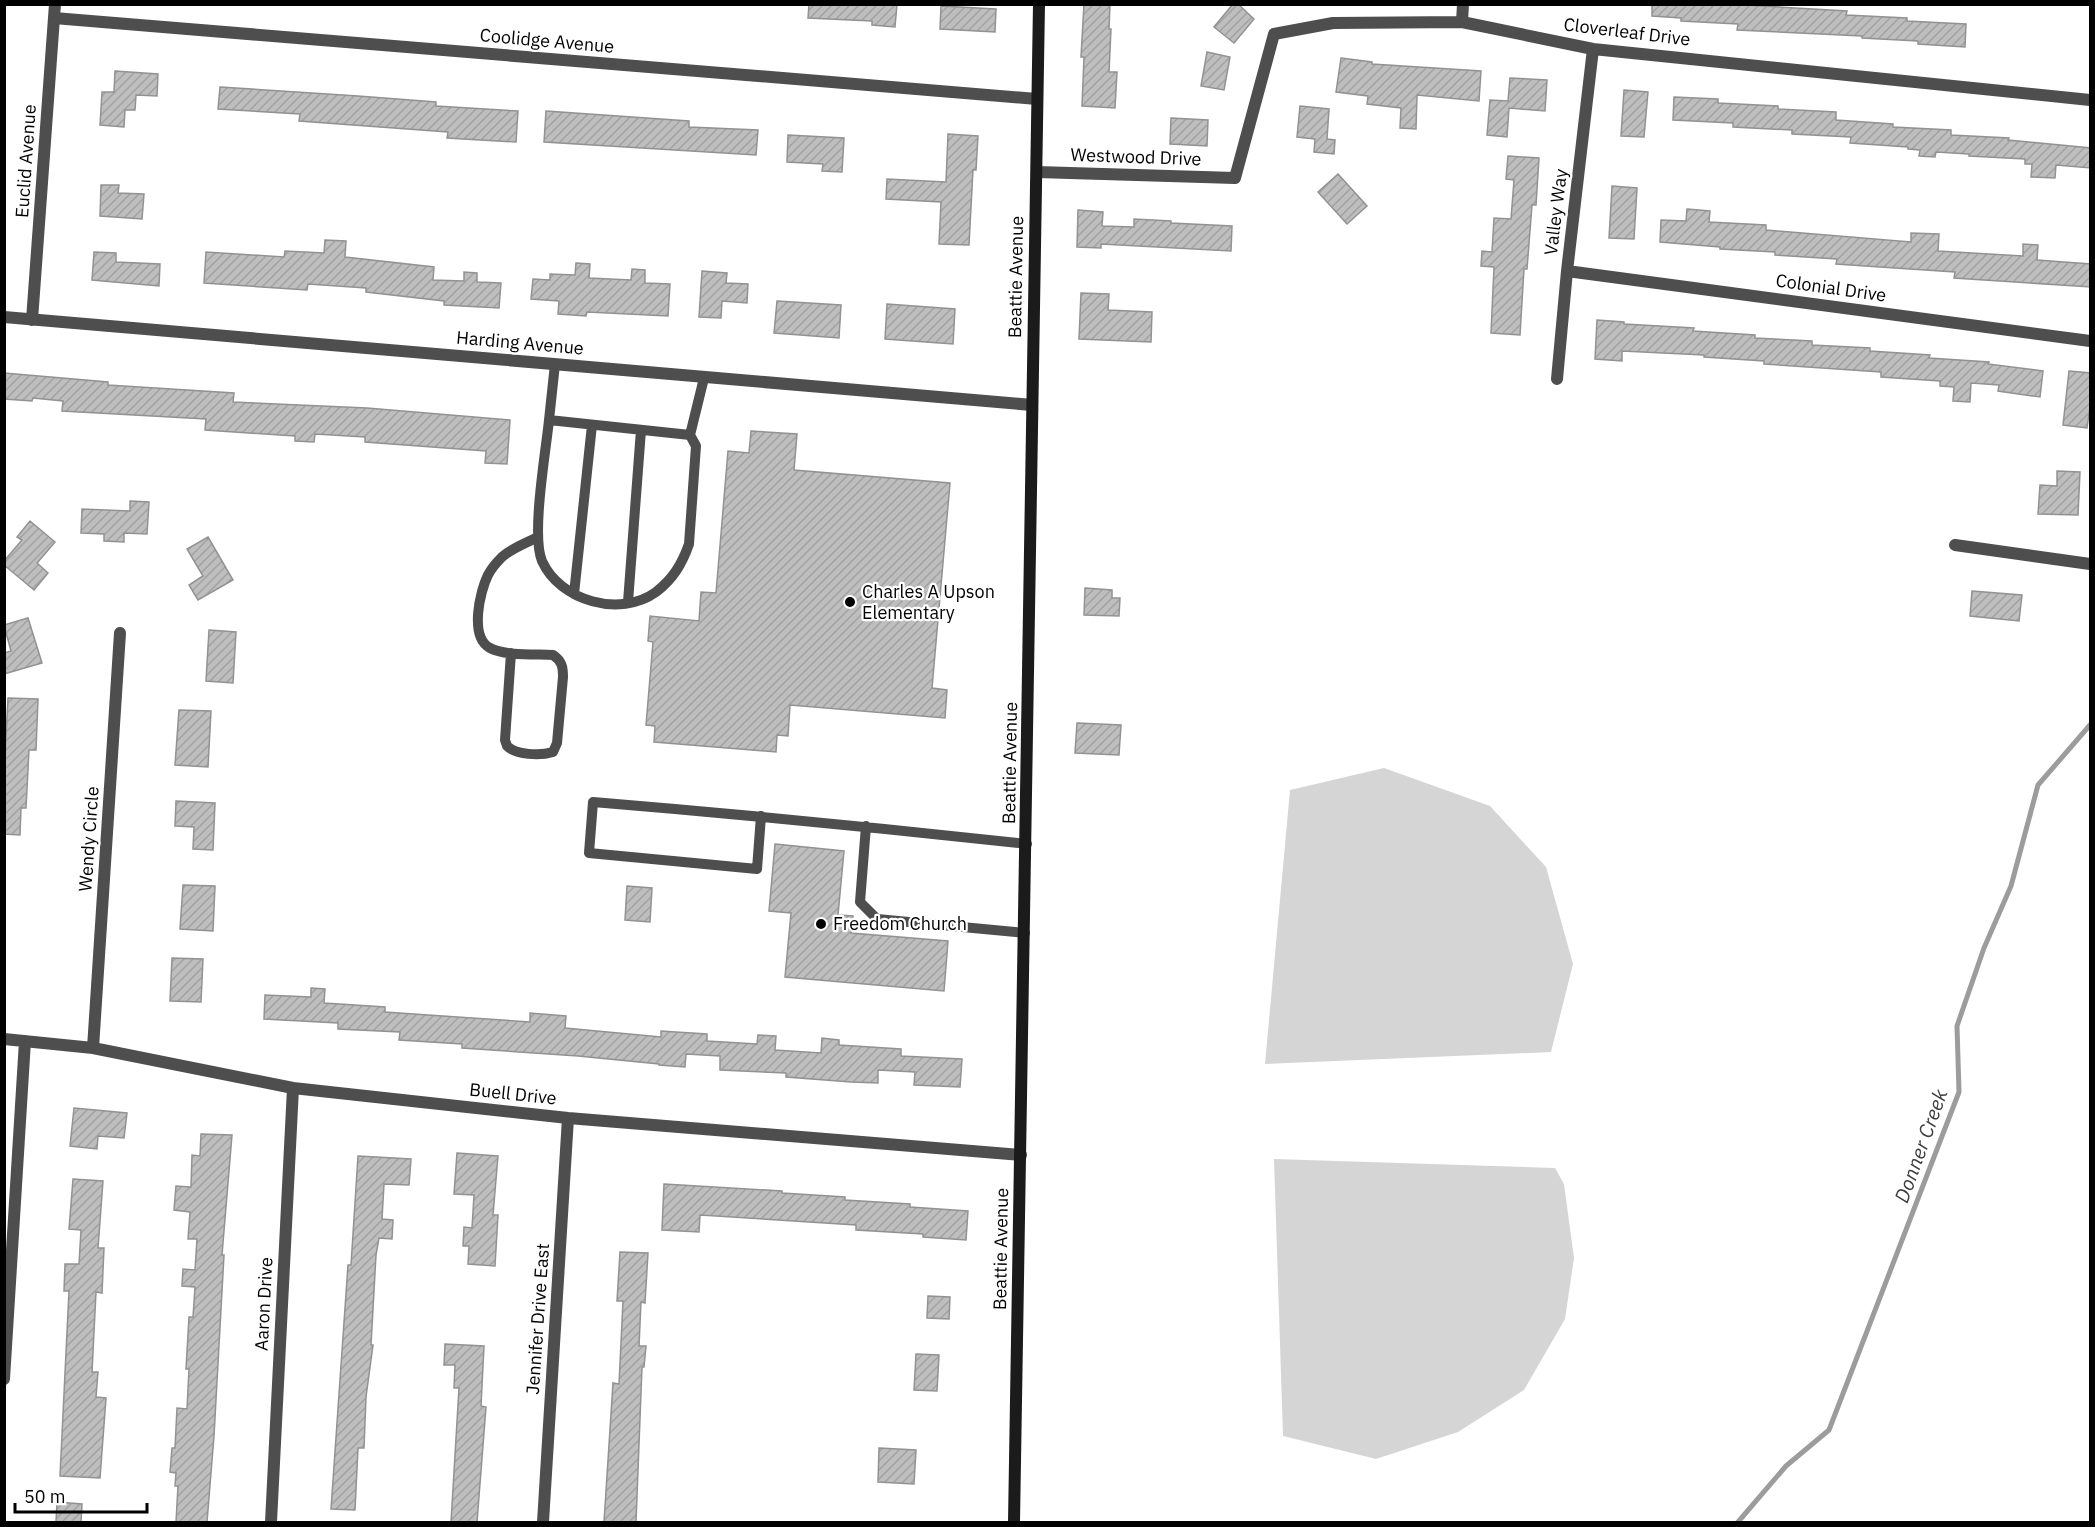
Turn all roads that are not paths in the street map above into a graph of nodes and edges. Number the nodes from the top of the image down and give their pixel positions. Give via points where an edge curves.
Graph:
1 (55, 4) edge
2 (1039, 4) edge
3 (1463, 4) edge
4 (54, 18) junction
5 (1462, 22) junction
6 (1593, 49) junction
7 (1037, 99) junction
8 (2091, 100) edge
9 (1036, 172) junction
10 (1235, 178) joint
11 (1568, 271) junction
12 (4, 317) edge
13 (32, 320) junction
14 (2091, 341) edge
15 (555, 364) junction
16 (704, 378) junction
17 (1557, 380) dead end
18 (1032, 405) junction
19 (549, 420) junction
20 (592, 424) junction
21 (641, 430) junction
22 (690, 435) junction
23 (538, 537) junction
24 (1955, 545) dead end
25 (2091, 564) edge
26 (574, 594) junction
27 (628, 602) junction
28 (120, 633) dead end
29 (512, 652) junction
30 (761, 816) junction
31 (866, 826) junction
32 (1026, 844) junction
33 (1025, 933) junction
34 (4, 1039) edge
35 (25, 1041) junction
36 (93, 1048) junction
37 (292, 1088) junction
38 (568, 1118) junction
39 (1021, 1155) junction
40 (4, 1379) edge
41 (271, 1522) edge
42 (543, 1522) edge
43 (1014, 1522) edge

1 - 4 street, Euclid Avenue
2 - 7 street, Beattie Avenue
3 - 5 street
4 - 7 street, Coolidge Avenue
4 - 13 street, Euclid Avenue
5 - 6 street, Cloverleaf Drive
5 - 10 street, Cloverleaf Drive via 1333,23 1274,34
6 - 8 street, Cloverleaf Drive
6 - 11 street, Valley Way
7 - 9 street, Beattie Avenue
9 - 10 street, Westwood Drive
9 - 18 street, Beattie Avenue
11 - 14 street, Colonial Drive
11 - 17 street, Valley Way
12 - 13 street, Harding Avenue
13 - 15 street, Harding Avenue
15 - 16 street, Harding Avenue
15 - 19 lane
16 - 18 street, Harding Avenue
16 - 22 lane
18 - 32 street, Beattie Avenue
19 - 20 lane
19 - 23 lane
20 - 21 lane
20 - 26 lane
21 - 22 lane
21 - 27 lane
22 - 27 lane via 696,447 689,544 684,559 674,575 654,593
23 - 26 lane via 542,560 556,583
23 - 29 lane via 503,556 488,573 482,593 478,630 482,641 490,648
24 - 25 street
26 - 27 lane via 591,602
28 - 36 street, Wendy Circle
29 - 29 lane via 553,655 563,667 553,752 516,752 507,746
30 - 30 lane via 593,802 589,853 757,869
30 - 31 lane
31 - 32 lane
31 - 33 lane via 860,902 877,919
32 - 33 street, Beattie Avenue
33 - 39 street, Beattie Avenue
34 - 35 street, Buell Drive
35 - 36 street, Buell Drive
35 - 40 street
36 - 37 street, Buell Drive
37 - 38 street, Buell Drive
37 - 41 street, Aaron Drive
38 - 39 street, Buell Drive
38 - 42 street, Jennifer Drive East
39 - 43 street, Beattie Avenue

